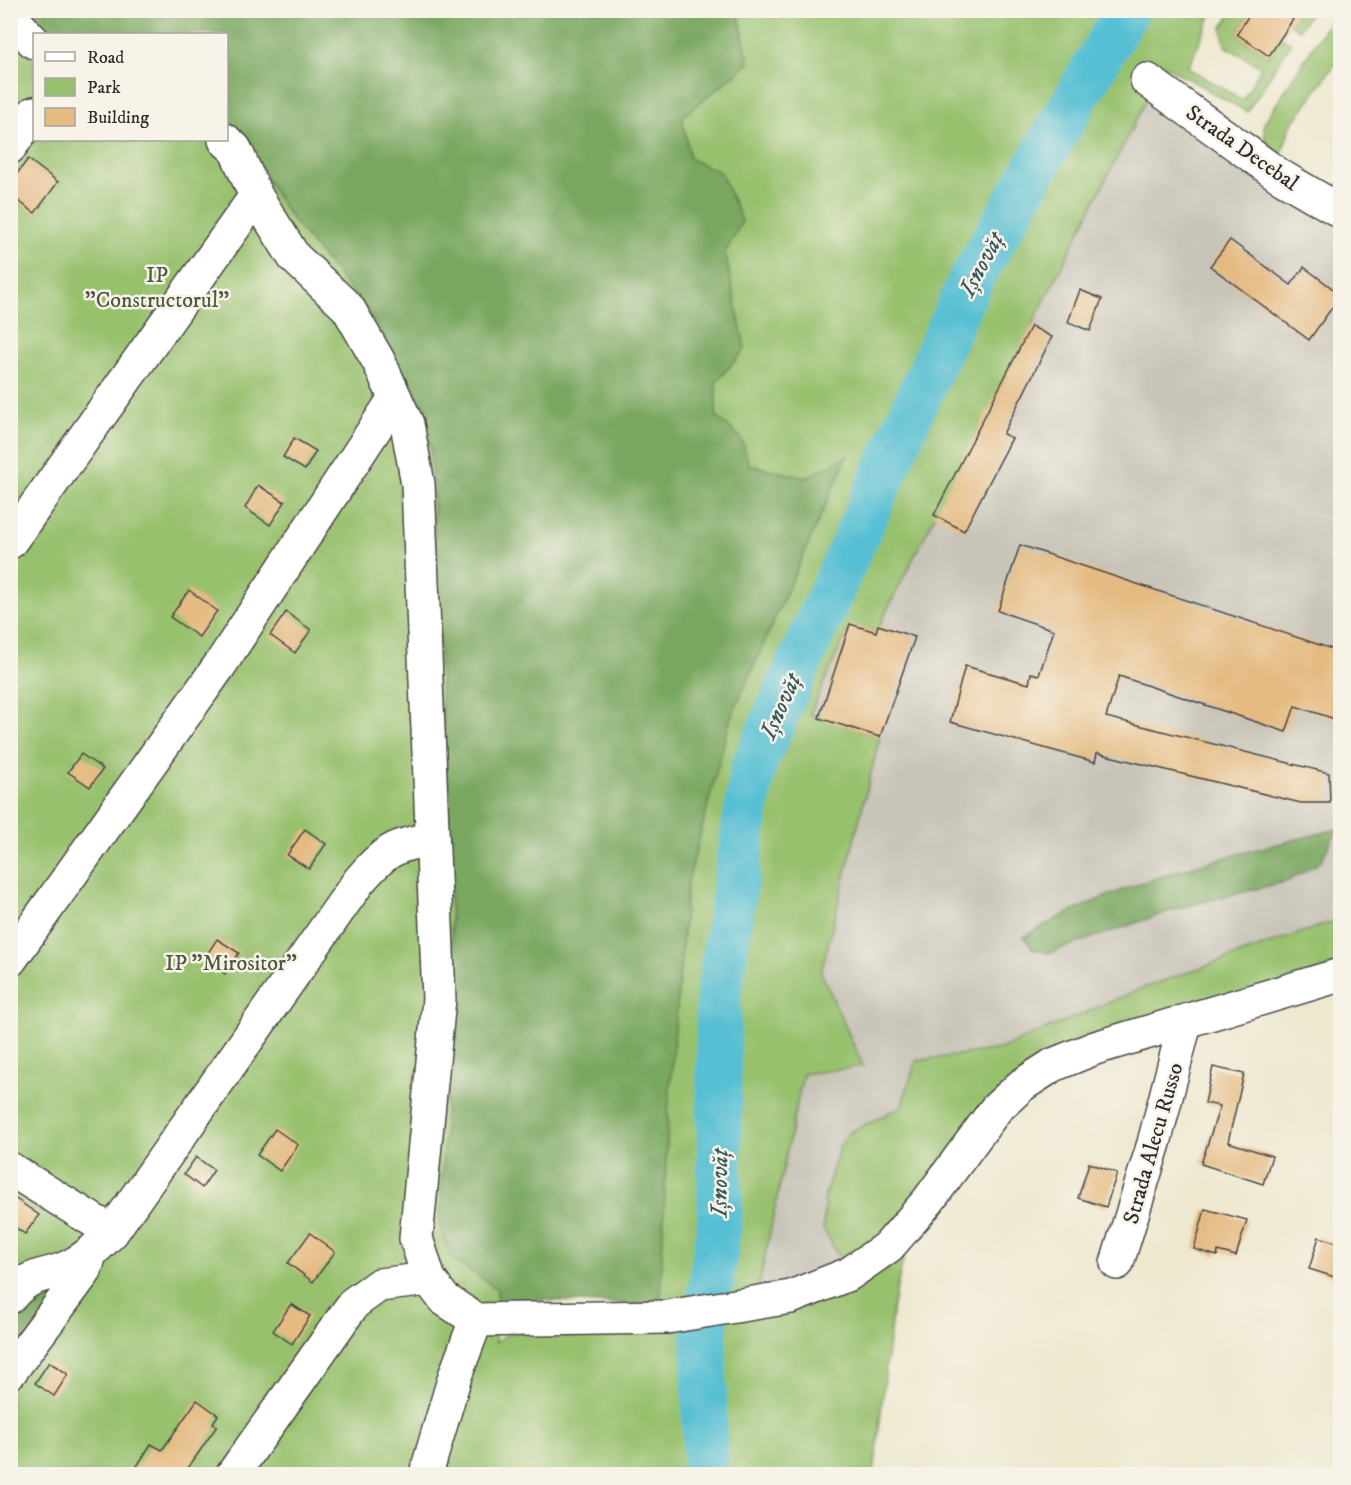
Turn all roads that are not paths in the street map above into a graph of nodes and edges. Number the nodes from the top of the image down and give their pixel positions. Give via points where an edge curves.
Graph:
1 (10, 16) edge
2 (33, 41) edge
3 (1148, 80) dead end
4 (33, 114) edge
5 (226, 141) edge
6 (10, 147) edge
7 (256, 196) junction
8 (1341, 211) edge
9 (395, 398) junction
10 (10, 542) edge
11 (432, 839) junction
12 (10, 960) edge
13 (1341, 975) edge
14 (1185, 1023) junction
15 (10, 1169) edge
16 (101, 1243) junction
17 (1117, 1263) dead end
18 (429, 1279) junction
19 (10, 1297) edge
20 (476, 1320) junction
21 (10, 1372) edge
22 (233, 1474) edge
23 (426, 1474) edge

1 - 2 street
3 - 8 street, Strada Decebal via 1280,176
4 - 6 street
5 - 7 street via 235,149
7 - 9 street via 294,257 348,308
7 - 10 street
9 - 11 street via 407,424 418,484
9 - 12 street via 220,665
11 - 16 street via 382,855 359,881
11 - 18 street via 439,999 416,1238
13 - 14 street
14 - 17 street, Strada Alecu Russo
14 - 20 street via 1095,1048 1053,1065 1030,1080 996,1109 928,1201 889,1246 849,1274 791,1297 666,1317
15 - 16 street
16 - 19 street via 70,1266 26,1280
16 - 21 street via 85,1271
18 - 20 street via 444,1299
18 - 22 street via 379,1285 364,1293
20 - 23 street

